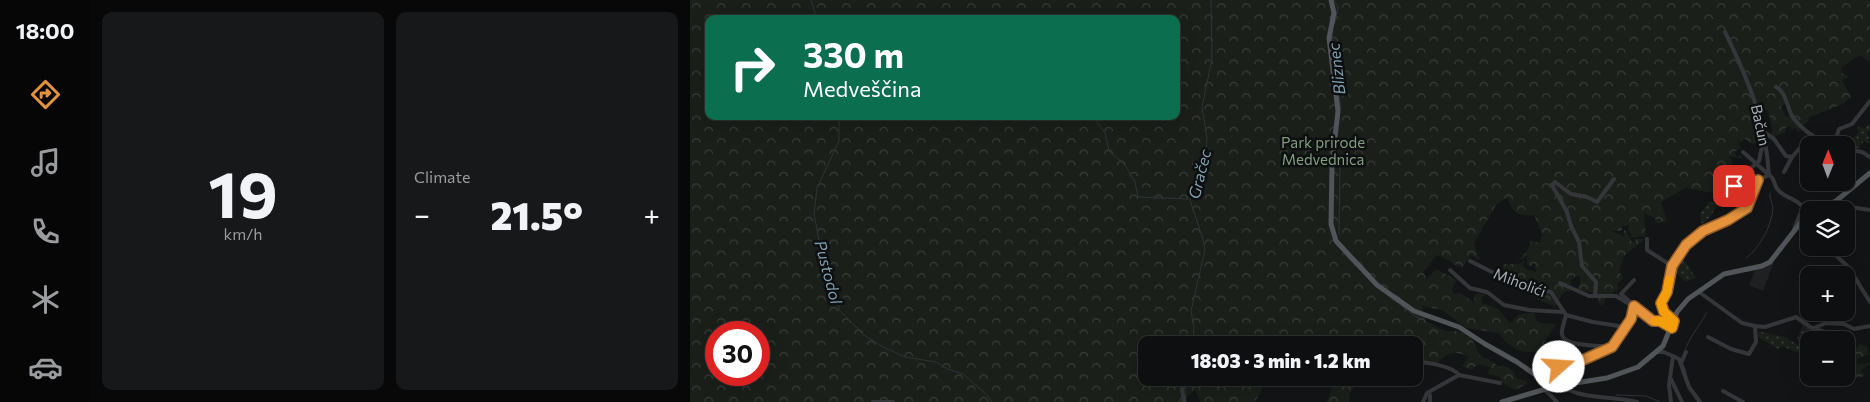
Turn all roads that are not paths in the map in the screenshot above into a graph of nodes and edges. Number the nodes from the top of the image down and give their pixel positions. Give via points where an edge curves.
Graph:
1 (1331, 0) edge
2 (1725, 32) dead end
3 (1776, 87) dead end
4 (1870, 101) edge
5 (1764, 134) junction
6 (1814, 136) edge
7 (1836, 136) edge
8 (1800, 149) edge
9 (1855, 151) edge
10 (1743, 152) dead end
11 (1792, 157) junction
12 (1870, 157) edge
13 (1757, 162) junction
14 (1784, 172) dead end
15 (1870, 173) edge
16 (1769, 174) junction
17 (1614, 179) dead end
18 (1758, 180) junction
19 (1745, 183) junction
20 (1734, 186) dead end
21 (1835, 201) edge
22 (1800, 205) edge
23 (1855, 208) edge
24 (1870, 210) edge
25 (1800, 214) edge
26 (1800, 222) edge
27 (1794, 229) junction
28 (1647, 239) dead end
29 (1836, 256) edge
30 (1470, 261) dead end
31 (1672, 266) junction
32 (1450, 270) dead end
33 (1634, 280) dead end
34 (1560, 283) dead end
35 (1702, 292) junction
36 (1595, 296) junction
37 (1869, 300) edge
38 (1634, 307) junction
39 (1564, 314) junction
40 (1674, 321) junction
41 (1755, 326) junction
42 (1870, 326) edge
43 (1625, 327) junction
44 (1672, 328) junction
45 (1814, 328) junction
46 (1823, 331) edge
47 (1708, 337) dead end
48 (1548, 347) dead end
49 (1612, 347) junction
50 (1664, 349) junction
51 (1686, 352) dead end
52 (1673, 356) junction
53 (1423, 362) edge
54 (1681, 363) junction
55 (1531, 372) junction
56 (1459, 375) junction
57 (1670, 377) junction
58 (1500, 383) dead end
59 (1183, 386) edge
60 (1562, 386) junction
61 (1549, 387) junction
62 (1723, 391) dead end
63 (1430, 394) dead end
64 (1595, 398) junction
65 (873, 402) edge
66 (892, 402) edge
67 (1184, 402) edge
68 (1423, 402) edge
69 (1430, 402) edge
70 (1502, 402) edge
71 (1557, 402) edge
72 (1599, 402) edge
73 (1636, 402) edge
74 (1671, 402) edge
75 (1682, 402) edge
76 (1700, 402) edge
77 (1743, 402) edge

1 - 55 main road via 1334,13 1329,38 1338,118 1332,164 1331,224 1336,241 1377,285 1414,311 1459,327
2 - 5 street, Bačun via 1755,98
3 - 6 street via 1781,90 1801,127
4 - 7 street via 1852,124 1838,129
5 - 11 street via 1774,139 1786,156
5 - 13 street
5 - 16 street, Bačun
8 - 11 street
9 - 12 street
10 - 13 street
11 - 14 street
13 - 16 street
13 - 19 street via 1750,169
15 - 21 main road
16 - 18 street
16 - 22 street via 1777,189
17 - 36 street via 1597,202 1587,196 1571,194 1555,182 1552,184 1579,242 1582,266 1596,282
18 - 19 street
18 - 31 street via 1747,208 1698,235 1686,245
19 - 20 street
23 - 24 street
25 - 27 street
26 - 27 main road
27 - 35 main road via 1770,262 1728,272
28 - 31 street via 1647,250
29 - 37 street via 1862,286
30 - 39 street, Miholići via 1514,283 1551,292
31 - 40 street via 1667,292 1661,303 1664,312
32 - 39 street, Miholići via 1470,288 1488,292 1504,305
33 - 38 street via 1621,294
34 - 36 street via 1582,294
35 - 40 main road via 1683,304
35 - 41 street via 1742,323
36 - 38 street via 1616,296
38 - 43 street
38 - 44 street via 1653,321
39 - 43 street, Miholići
39 - 49 street via 1561,332 1564,340 1572,344
40 - 44 main road
41 - 45 street via 1765,327 1796,317
41 - 47 street via 1756,342 1749,354
42 - 45 street via 1854,329 1844,324 1826,323
43 - 49 street
44 - 50 main road
45 - 46 street
48 - 55 street via 1546,363
49 - 61 street via 1574,364 1560,366
50 - 52 street
50 - 60 main road via 1626,372
51 - 54 street
52 - 54 street
52 - 57 street
53 - 56 street via 1453,369
54 - 76 street via 1689,387
55 - 61 main road
56 - 58 street
56 - 68 street via 1427,393
57 - 74 street
57 - 75 street
59 - 67 street
60 - 61 main road
60 - 64 street
61 - 70 main road
61 - 71 street
62 - 77 street
63 - 69 street
64 - 72 street
64 - 73 street
65 - 66 street

